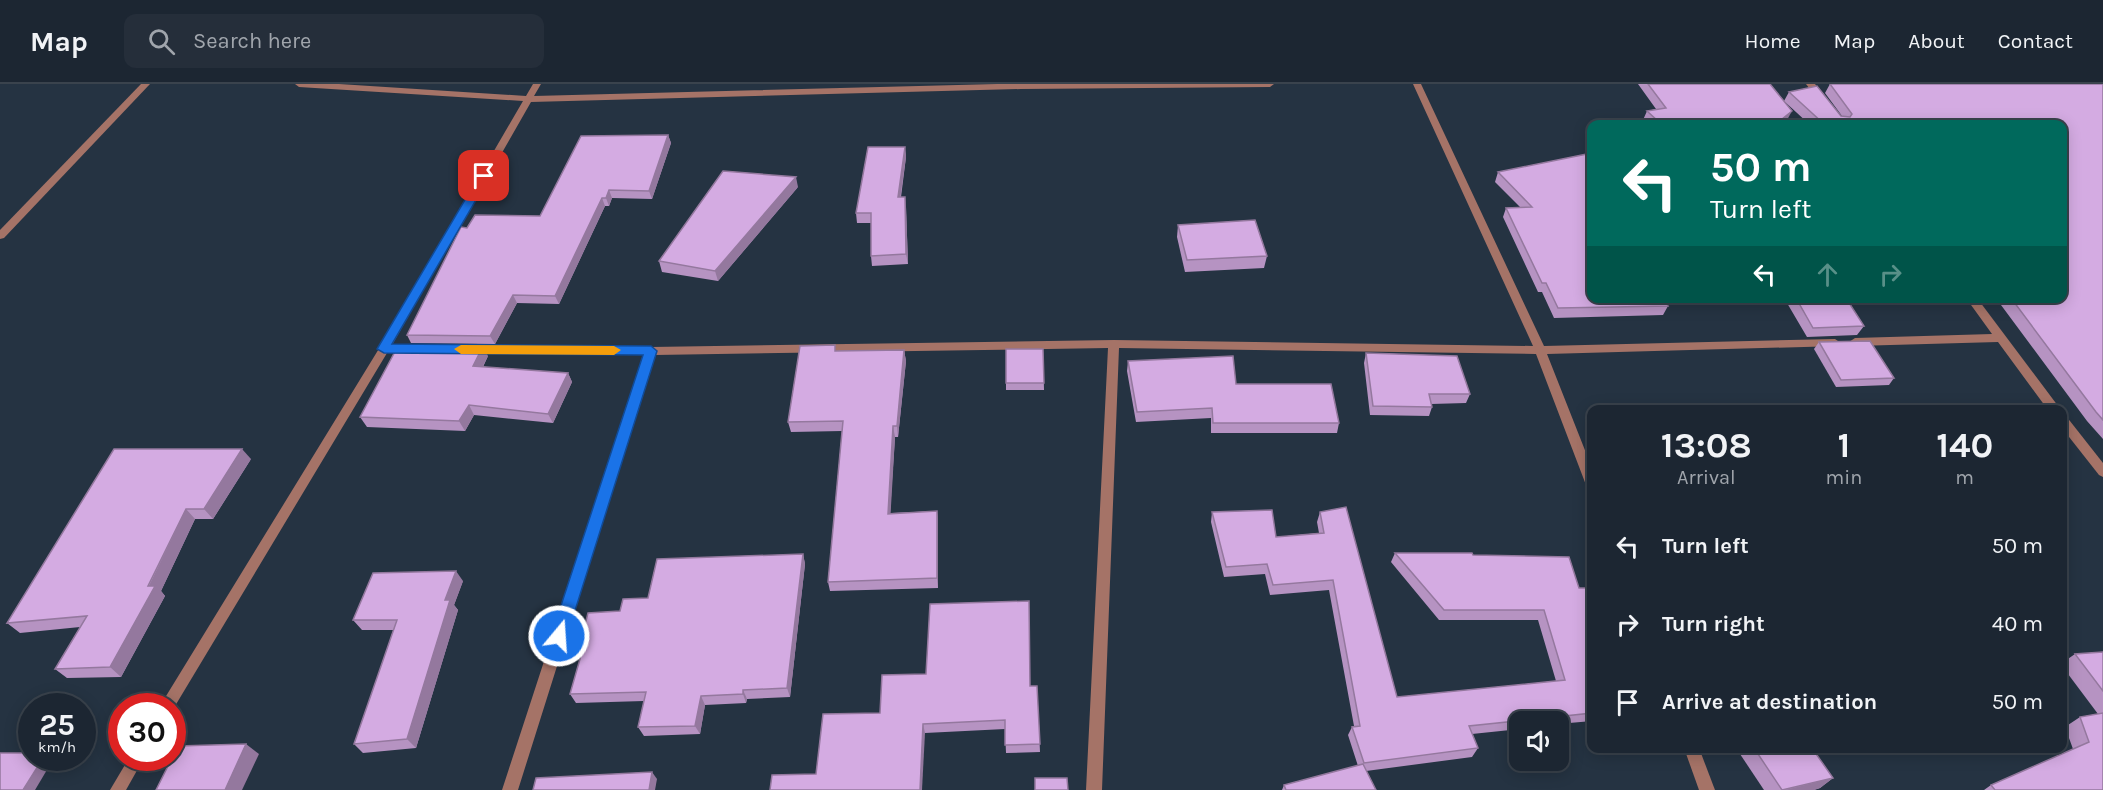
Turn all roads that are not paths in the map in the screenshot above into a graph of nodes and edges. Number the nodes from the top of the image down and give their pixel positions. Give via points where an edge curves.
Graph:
1 (146, 84) edge
2 (299, 84) edge
3 (537, 84) edge
4 (1269, 84) edge
5 (1417, 84) edge
6 (1810, 84) edge
7 (529, 99) junction
8 (1838, 120) edge
9 (0, 236) edge
10 (1975, 303) edge
11 (2001, 338) junction
12 (1114, 344) junction
13 (384, 349) junction
14 (430, 349) edge
15 (453, 349) edge
16 (1540, 350) junction
17 (651, 351) junction
18 (2051, 405) edge
19 (2067, 425) edge
20 (1587, 472) edge
21 (2103, 472) edge
22 (176, 693) edge
23 (1693, 753) edge
24 (129, 771) edge
25 (118, 790) edge
26 (510, 790) edge
27 (1094, 790) edge
28 (1707, 790) edge

1 - 9 street
2 - 7 street
3 - 7 street
4 - 7 street via 1021,86
5 - 16 street
6 - 8 street
7 - 13 street
10 - 11 street
11 - 16 street
11 - 18 street
12 - 16 street
12 - 17 street
12 - 27 street
13 - 14 street
13 - 22 street
15 - 17 street
16 - 20 street
17 - 26 street
19 - 21 street
23 - 28 street
24 - 25 street

